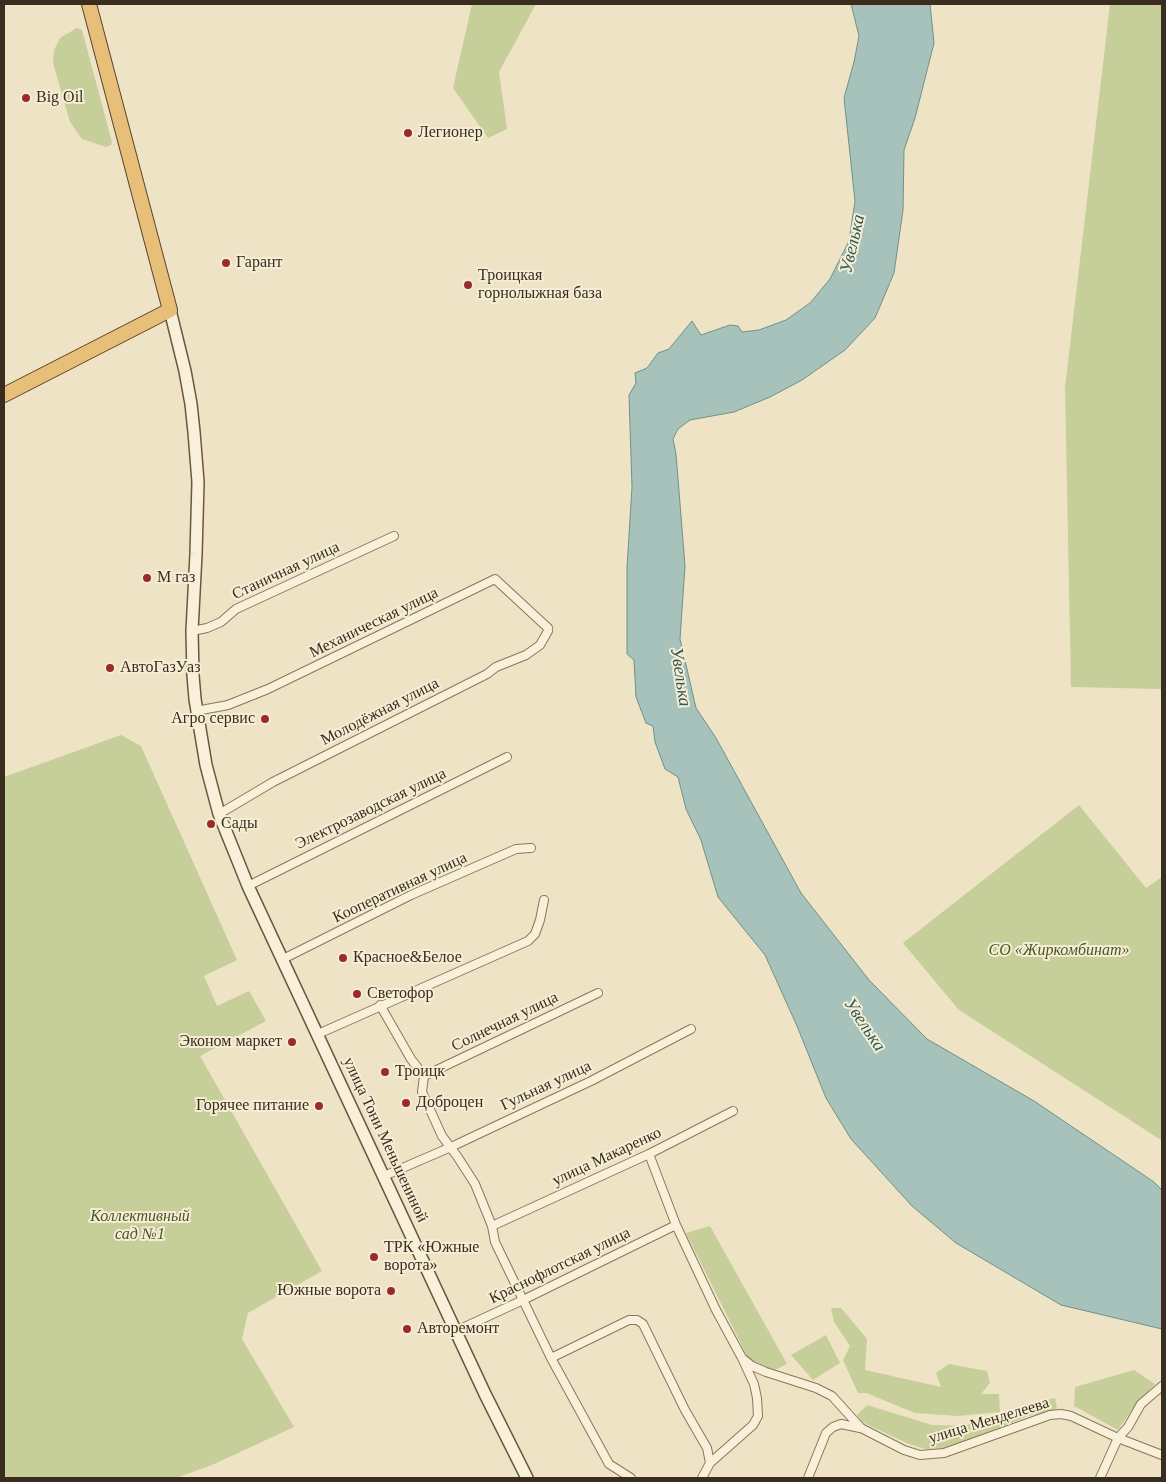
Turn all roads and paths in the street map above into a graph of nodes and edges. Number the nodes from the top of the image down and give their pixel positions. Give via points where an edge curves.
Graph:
1 (89, 4) edge
2 (170, 310) junction
3 (4, 395) edge
4 (394, 536) dead end
5 (548, 630) joint
6 (192, 631) junction
7 (196, 711) junction
8 (507, 757) dead end
9 (219, 814) junction
10 (531, 848) dead end
11 (248, 886) junction
12 (544, 900) dead end
13 (283, 960) junction
14 (598, 993) dead end
15 (380, 1006) junction
16 (691, 1029) dead end
17 (318, 1034) junction
18 (424, 1076) junction
19 (733, 1112) dead end
20 (451, 1147) junction
21 (649, 1154) junction
22 (384, 1176) junction
23 (676, 1225) junction
24 (492, 1226) junction
25 (524, 1300) junction
26 (456, 1330) junction
27 (551, 1358) junction
28 (742, 1358) junction
29 (1162, 1386) edge
30 (861, 1428) junction
31 (1118, 1438) junction
32 (1162, 1455) edge
33 (710, 1463) junction
34 (526, 1478) edge
35 (631, 1478) edge
36 (702, 1478) edge
37 (808, 1478) edge
38 (1100, 1478) edge

1 - 2 highway
2 - 3 highway
2 - 6 main road, улица Тони Меньшениной via 190,396 196,452 197,534
4 - 6 street, Станичная улица via 236,609 221,622
5 - 7 street, Механическая улица via 495,579 268,689 228,705
5 - 9 street, Молодёжная улица via 540,645 526,655 496,667 273,782
6 - 7 main road, улица Тони Меньшениной
7 - 9 main road, улица Тони Меньшениной
8 - 11 street, Электрозаводская улица
9 - 11 main road, улица Тони Меньшениной
10 - 13 street, Кооперативная улица via 516,849 420,892
11 - 13 main road, улица Тони Меньшениной
12 - 15 street via 538,927 528,941
13 - 17 main road, улица Тони Меньшениной
14 - 18 street, Солнечная улица
15 - 17 street
15 - 18 street
16 - 20 street, Гульная улица
17 - 22 main road, улица Тони Меньшениной
18 - 20 street via 422,1092 442,1136
19 - 21 street, улица Макаренко
20 - 22 street, Гульная улица
20 - 24 street via 475,1184
21 - 23 street
21 - 24 street, улица Макаренко
22 - 26 main road, улица Тони Меньшениной
23 - 25 street, Краснофлотская улица
23 - 28 street
24 - 25 street via 495,1242
25 - 26 street, Краснофлотская улица
25 - 27 street
26 - 34 main road, улица Тони Меньшениной
27 - 33 street via 630,1320 637,1320 643,1324 707,1448
27 - 35 street via 609,1464
28 - 30 street, улица Менделеева via 766,1372 832,1396
28 - 33 street via 754,1384 758,1416 753,1425
29 - 31 street via 1141,1404
30 - 31 street, улица Менделеева via 920,1455 944,1453 1050,1415 1061,1414
30 - 37 street via 841,1424 826,1433
31 - 32 street, улица Менделеева
31 - 38 street
33 - 36 street

